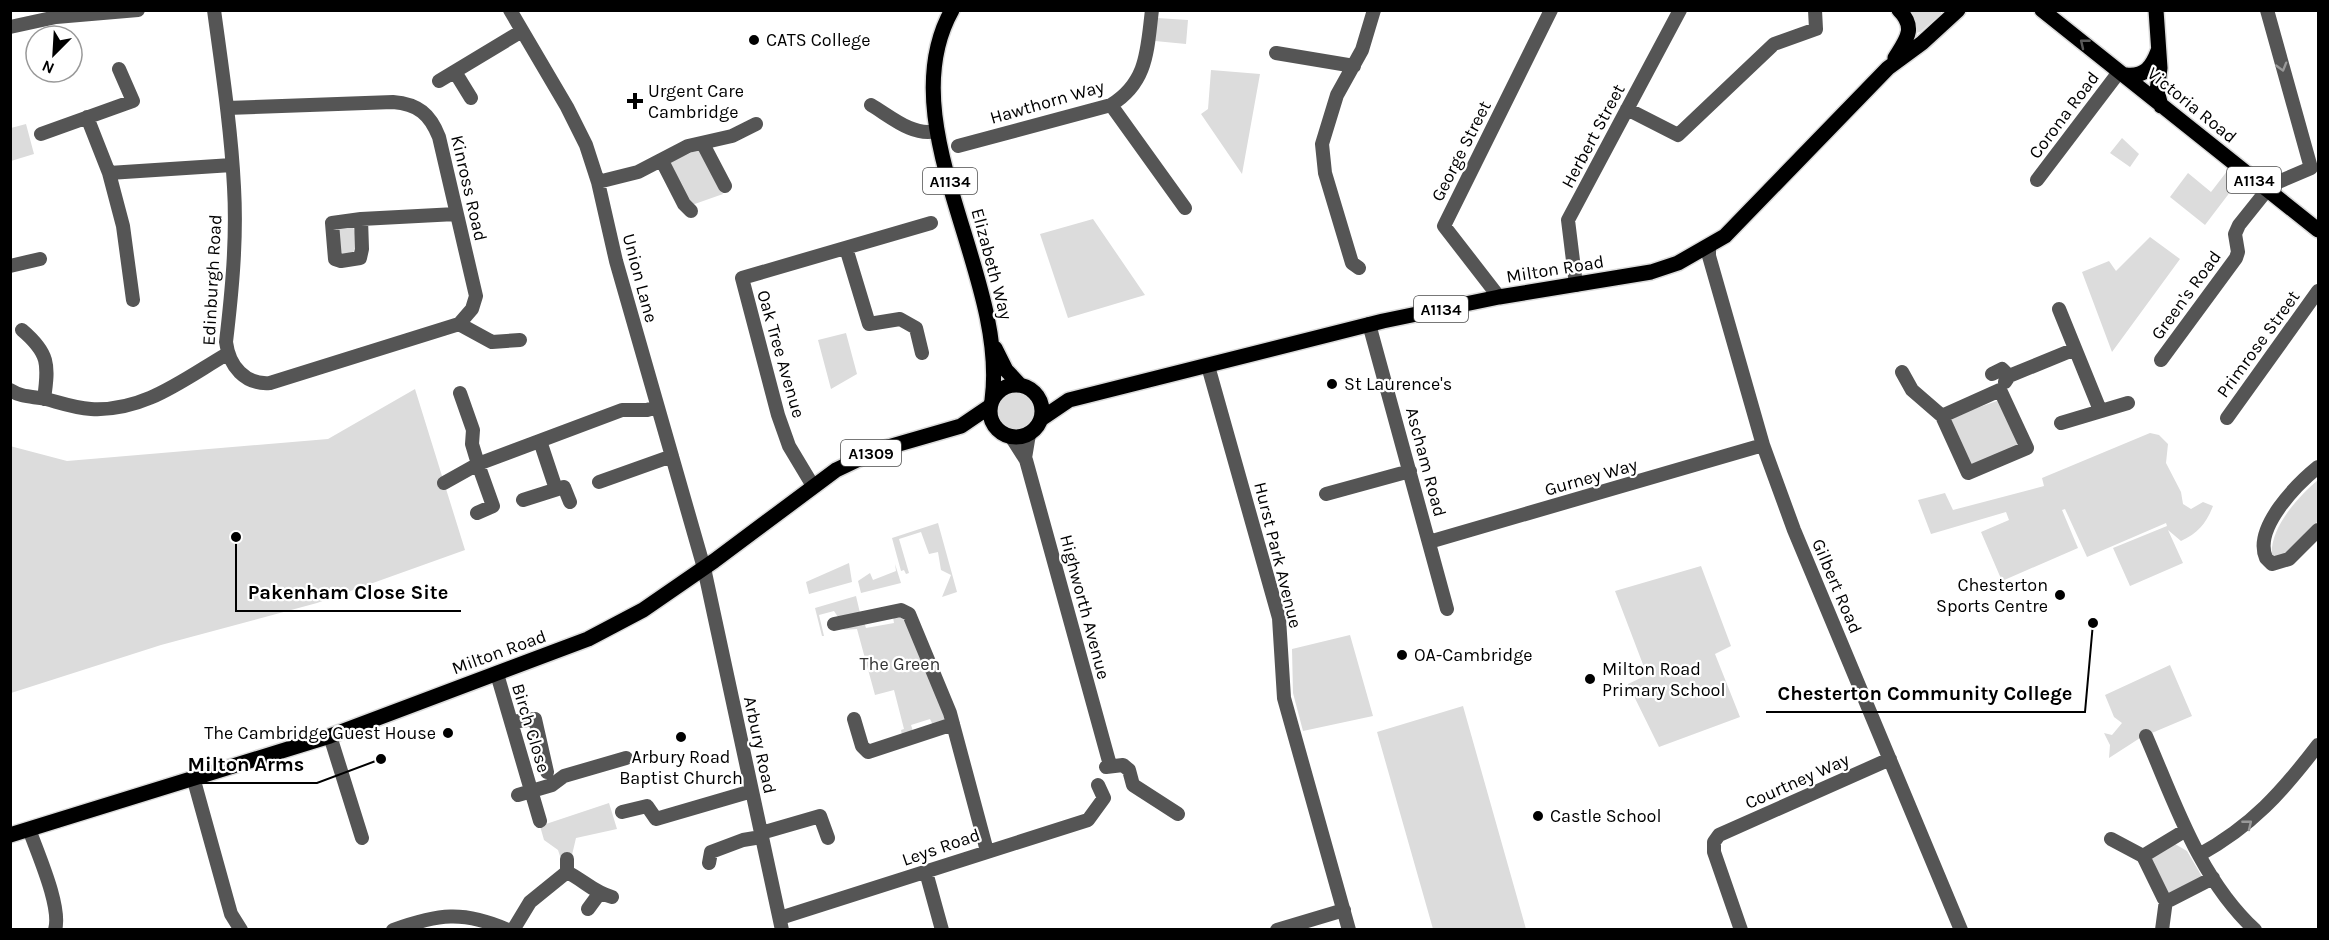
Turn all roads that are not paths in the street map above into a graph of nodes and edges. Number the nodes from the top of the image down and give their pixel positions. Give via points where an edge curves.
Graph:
1 (138, 10) edge
2 (214, 10) edge
3 (510, 10) edge
4 (1152, 10) edge
5 (1374, 10) edge
6 (1551, 10) edge
7 (1680, 10) edge
8 (1815, 10) edge
9 (1899, 10) edge
10 (1958, 10) edge
11 (2042, 10) edge
12 (2156, 10) edge
13 (2267, 10) edge
14 (949, 12) edge
15 (55, 14) edge
16 (10, 27) edge
17 (522, 32) junction
18 (2158, 51) junction
19 (1276, 53) dead end
20 (1354, 66) junction
21 (1888, 68) junction
22 (119, 69) dead end
23 (455, 72) junction
24 (2122, 73) junction
25 (440, 81) dead end
26 (471, 98) dead end
27 (871, 105) dead end
28 (1111, 105) junction
29 (2161, 106) junction
30 (227, 108) junction
31 (1627, 109) junction
32 (87, 117) junction
33 (756, 124) dead end
34 (936, 131) junction
35 (41, 134) dead end
36 (703, 144) junction
37 (958, 146) dead end
38 (662, 161) junction
39 (232, 165) junction
40 (109, 173) junction
41 (2037, 180) dead end
42 (598, 182) junction
43 (725, 186) dead end
44 (2267, 190) junction
45 (1185, 208) dead end
46 (691, 210) dead end
47 (456, 214) junction
48 (361, 219) dead end
49 (931, 224) dead end
50 (2319, 230) edge
51 (1708, 247) junction
52 (846, 248) junction
53 (40, 259) dead end
54 (10, 266) edge
55 (1359, 268) dead end
56 (1576, 285) junction
57 (2319, 291) edge
58 (1499, 297) junction
59 (132, 300) dead end
60 (2059, 309) dead end
61 (459, 324) junction
62 (1369, 324) junction
63 (22, 330) dead end
64 (520, 340) dead end
65 (994, 346) junction
66 (2075, 349) junction
67 (922, 353) dead end
68 (227, 354) junction
69 (2161, 360) dead end
70 (1208, 366) junction
71 (1902, 372) dead end
72 (1992, 374) dead end
73 (2009, 376) junction
74 (1020, 385) junction
75 (10, 390) edge
76 (2000, 390) junction
77 (459, 393) dead end
78 (1037, 395) junction
79 (44, 399) junction
80 (1069, 400) junction
81 (2128, 403) dead end
82 (991, 404) junction
83 (657, 407) junction
84 (2100, 410) junction
85 (1942, 416) junction
86 (2227, 418) dead end
87 (1041, 419) junction
88 (2061, 423) dead end
89 (961, 426) junction
90 (1005, 434) junction
91 (1029, 435) junction
92 (540, 441) junction
93 (1762, 445) junction
94 (672, 456) junction
95 (1025, 458) junction
96 (478, 464) junction
97 (2319, 467) edge
98 (1410, 471) junction
99 (599, 482) dead end
100 (444, 483) dead end
101 (813, 486) junction
102 (556, 489) junction
103 (1326, 494) dead end
104 (523, 500) dead end
105 (570, 502) dead end
106 (477, 513) dead end
107 (2319, 531) edge
108 (1429, 542) junction
109 (704, 568) junction
110 (1447, 609) dead end
111 (834, 624) dead end
112 (496, 674) junction
113 (854, 719) dead end
114 (512, 722) junction
115 (953, 724) junction
116 (330, 736) junction
117 (2146, 736) dead end
118 (2319, 745) edge
119 (626, 758) dead end
120 (1890, 759) junction
121 (547, 772) dead end
122 (193, 777) junction
123 (1098, 785) dead end
124 (752, 791) junction
125 (525, 793) junction
126 (622, 812) dead end
127 (1178, 814) dead end
128 (540, 821) dead end
129 (29, 829) junction
130 (2186, 830) junction
131 (10, 835) edge
132 (761, 835) junction
133 (362, 838) dead end
134 (828, 838) dead end
135 (2111, 838) dead end
136 (987, 851) junction
137 (2199, 855) junction
138 (2143, 856) junction
139 (709, 862) dead end
140 (926, 872) junction
141 (2213, 878) junction
142 (2166, 900) junction
143 (588, 909) dead end
144 (1344, 910) junction
145 (781, 924) edge
146 (55, 930) edge
147 (240, 930) edge
148 (393, 930) edge
149 (508, 930) edge
150 (513, 930) edge
151 (942, 930) edge
152 (1277, 930) edge
153 (1349, 930) edge
154 (1741, 930) edge
155 (1961, 930) edge
156 (2162, 930) edge
157 (2255, 930) edge

1 - 15 street
2 - 30 street, Edinburgh Road
3 - 17 street, Union Lane
4 - 28 street, Hawthorn Way via 1141,76 1124,97
5 - 20 street
6 - 58 street, George Street via 1444,226
7 - 31 street, Herbert Street
8 - 31 street via 1816,29 1774,44 1678,135
9 - 21 main road via 1910,25 1910,35
10 - 21 main road, Milton Road / A1134
24 -> 11 main road, Victoria Road / A1134
12 - 18 main road
13 -> 44 street via 2311,168 2278,181
14 - 34 main road, Elizabeth Way / A1134 via 934,65
15 - 16 street
17 - 23 street
17 - 42 street, Union Lane via 567,107 586,145
18 - 24 main road via 2145,72
18 - 29 main road via 2157,91
19 - 20 street
20 - 55 street via 1337,95 1322,144 1325,173 1352,262
21 - 51 main road, Milton Road / A1134 via 1735,228
22 - 32 street via 133,101
23 - 25 street
23 - 26 street
24 - 29 main road, Victoria Road / A1134
24 - 41 street, Corona Road
27 - 34 street via 914,130 925,134
28 - 37 street, Hawthorn Way
28 - 45 street
29 - 44 main road, Victoria Road / A1134
30 - 39 street, Edinburgh Road
30 - 47 street, Kinross Road via 393,102 415,107 432,120 439,137
31 - 56 street, Herbert Street via 1568,220
32 - 35 street
32 - 40 street
33 - 36 street
34 - 65 main road, Elizabeth Way / A1134
36 - 38 street via 688,146
36 - 43 street
38 - 42 street
38 - 46 street
39 - 40 street
39 - 68 street, Edinburgh Road via 234,223
40 - 59 street via 123,226 125,277
42 - 83 street, Union Lane
44 - 50 main road, Victoria Road / A1134
44 - 69 street, Green's Road via 2239,225 2235,234 2236,258
47 - 48 street
47 - 61 street, Kinross Road via 476,296 472,309
49 - 52 street, Oak Tree Avenue
51 - 56 main road, Milton Road / A1134 via 1651,272
51 - 93 street, Gilbert Road
52 - 67 street via 868,324 900,319 916,328
52 - 101 street, Oak Tree Avenue via 742,278 778,415 789,446
53 - 54 street
56 - 58 main road, Milton Road / A1134
57 - 86 street, Primrose Street
58 - 62 main road, Milton Road / A1134
60 - 66 street
61 - 64 street via 492,342
61 - 68 street via 270,383 245,379
62 - 70 main road, Milton Road / A1134
62 - 98 street, Ascham Road
63 - 79 street via 42,348 46,358
65 - 74 main road, Elizabeth Way / A1134 via 1006,370
65 - 82 main road, Elizabeth Way / A1134
66 - 73 street
66 - 84 street
68 - 79 street, Edinburgh Road via 156,397 135,405 91,409
70 - 80 main road, Milton Road / A1134
70 - 144 street, Hurst Park Avenue via 1279,618 1284,698
71 - 85 street via 1912,390
72 - 73 street via 2002,369
73 - 76 street
74 - 78 main road, A1134
74 - 82 main road via 1006,387
75 - 79 street, Edinburgh Road via 29,399
76 - 85 street
76 - 85 street via 2027,448 1968,473
77 - 96 street via 473,430 472,444
78 - 80 main road, Milton Road / A1134
78 - 87 main road
80 - 87 main road, Milton Road / A1134
81 - 84 street
82 - 89 main road, Milton Road / A1309
82 - 90 main road, A1134 via 990,417
83 - 92 street via 622,410
83 - 94 street, Union Lane
84 - 88 street
87 - 91 main road, A1134
89 - 90 main road, Milton Road / A1309
89 - 101 main road, Milton Road / A1309 via 864,455
90 - 91 main road
90 - 95 street, Highworth Avenue
91 - 95 street, Highworth Avenue
92 - 96 street
92 - 102 street
93 - 108 street, Gurney Way
93 - 120 street, Gilbert Road
94 - 99 street
94 - 109 street, Union Lane
95 - 127 street, Highworth Avenue via 1108,766 1123,765 1129,770 1133,785
96 - 100 street
96 - 106 street via 500,504
97 - 107 street via 2290,493 2274,516 2264,542 2264,555 2272,564 2284,563
98 - 103 street
98 - 108 street, Ascham Road
101 - 109 main road, Milton Road / A1309
102 - 104 street
102 - 105 street via 564,487
108 - 110 street, Ascham Road
109 - 112 main road, Milton Road / A1309 via 616,625
109 - 124 street, Arbury Road
111 - 115 street via 907,612
112 - 114 street, Birch Close
112 - 116 main road, Milton Road / A1309
113 - 115 street via 862,746 868,752
114 - 121 street via 535,719
114 - 125 street, Birch Close
115 - 136 street
116 - 122 main road, Milton Road / A1309
116 - 133 street
117 - 130 street
137 -> 118 street via 2259,815
119 - 125 street via 564,776 552,785
120 - 154 street, Courtney Way via 1719,835 1714,852
120 - 155 street, Gilbert Road
122 - 129 main road, Milton Road / A1309
122 - 147 street via 231,914
123 - 136 street, Leys Road via 1111,800 1088,820
124 - 126 street via 656,819 647,806
124 - 132 street, Arbury Road
125 - 128 street, Birch Close
129 - 131 main road, Milton Road / A1309
129 - 146 street via 54,904
130 - 137 street
130 - 138 street
132 - 134 street via 820,816
132 - 139 street via 711,852
132 - 145 street, Arbury Road
135 - 138 street
136 - 140 street, Leys Road
137 - 141 street
138 - 142 street
140 - 145 street, Leys Road
140 - 151 street
141 - 142 street
141 - 157 street
142 - 156 street
143 - 150 street via 606,895 567,865 530,902
144 - 152 street
144 - 153 street, Hurst Park Avenue
148 - 149 street via 428,918 460,915

